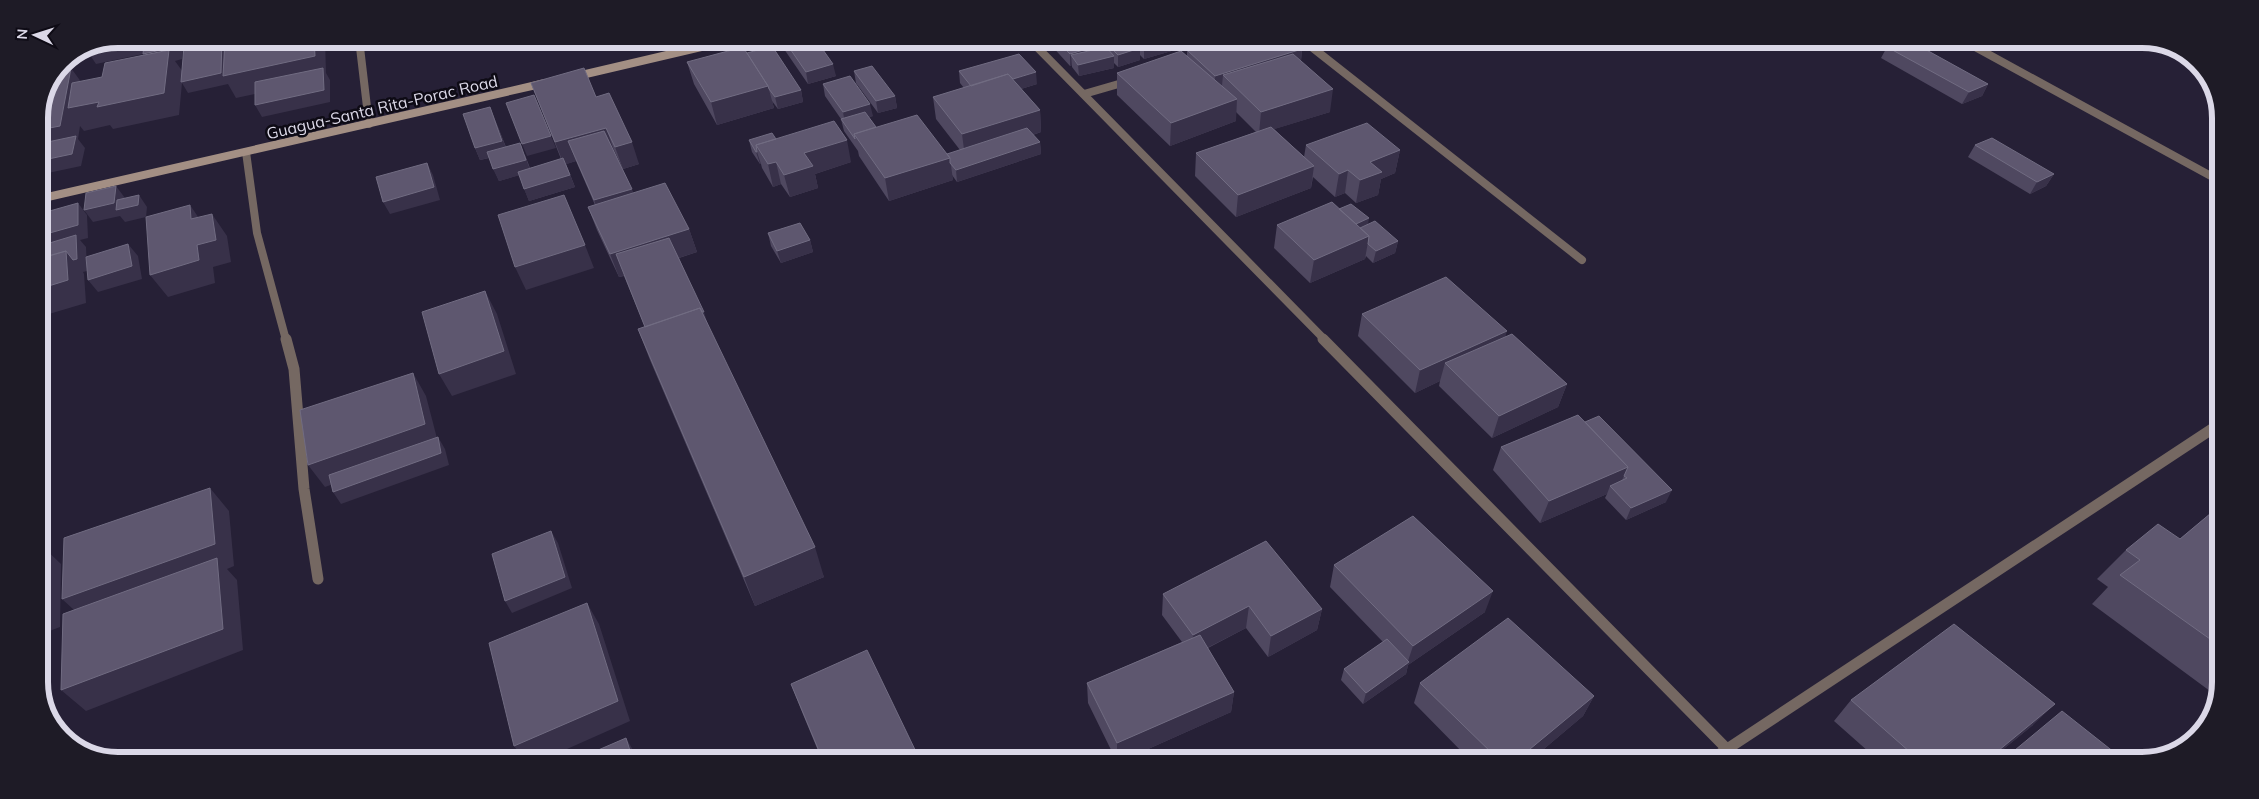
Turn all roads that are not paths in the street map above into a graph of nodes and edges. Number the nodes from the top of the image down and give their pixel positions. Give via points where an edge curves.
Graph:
1 (360, 48) edge
2 (698, 48) edge
3 (1037, 48) edge
4 (1313, 48) edge
5 (1977, 48) edge
6 (1140, 78) edge
7 (560, 80) edge
8 (550, 82) edge
9 (1084, 94) junction
10 (369, 124) junction
11 (246, 152) junction
12 (2211, 176) edge
13 (48, 198) edge
14 (1582, 260) dead end
15 (2212, 429) edge
16 (318, 579) dead end
17 (1727, 749) junction
18 (1722, 752) edge

1 - 10 street
2 - 7 main road
3 - 9 street
4 - 14 street
5 - 12 street
6 - 9 street
8 - 10 main road, Guagua-Santa Rita-Porac Road
9 - 17 street
10 - 11 main road, Guagua-Santa Rita-Porac Road
11 - 13 main road, Guagua-Santa Rita-Porac Road
11 - 16 street via 257,233 294,368 304,489
15 - 17 street
17 - 18 street

